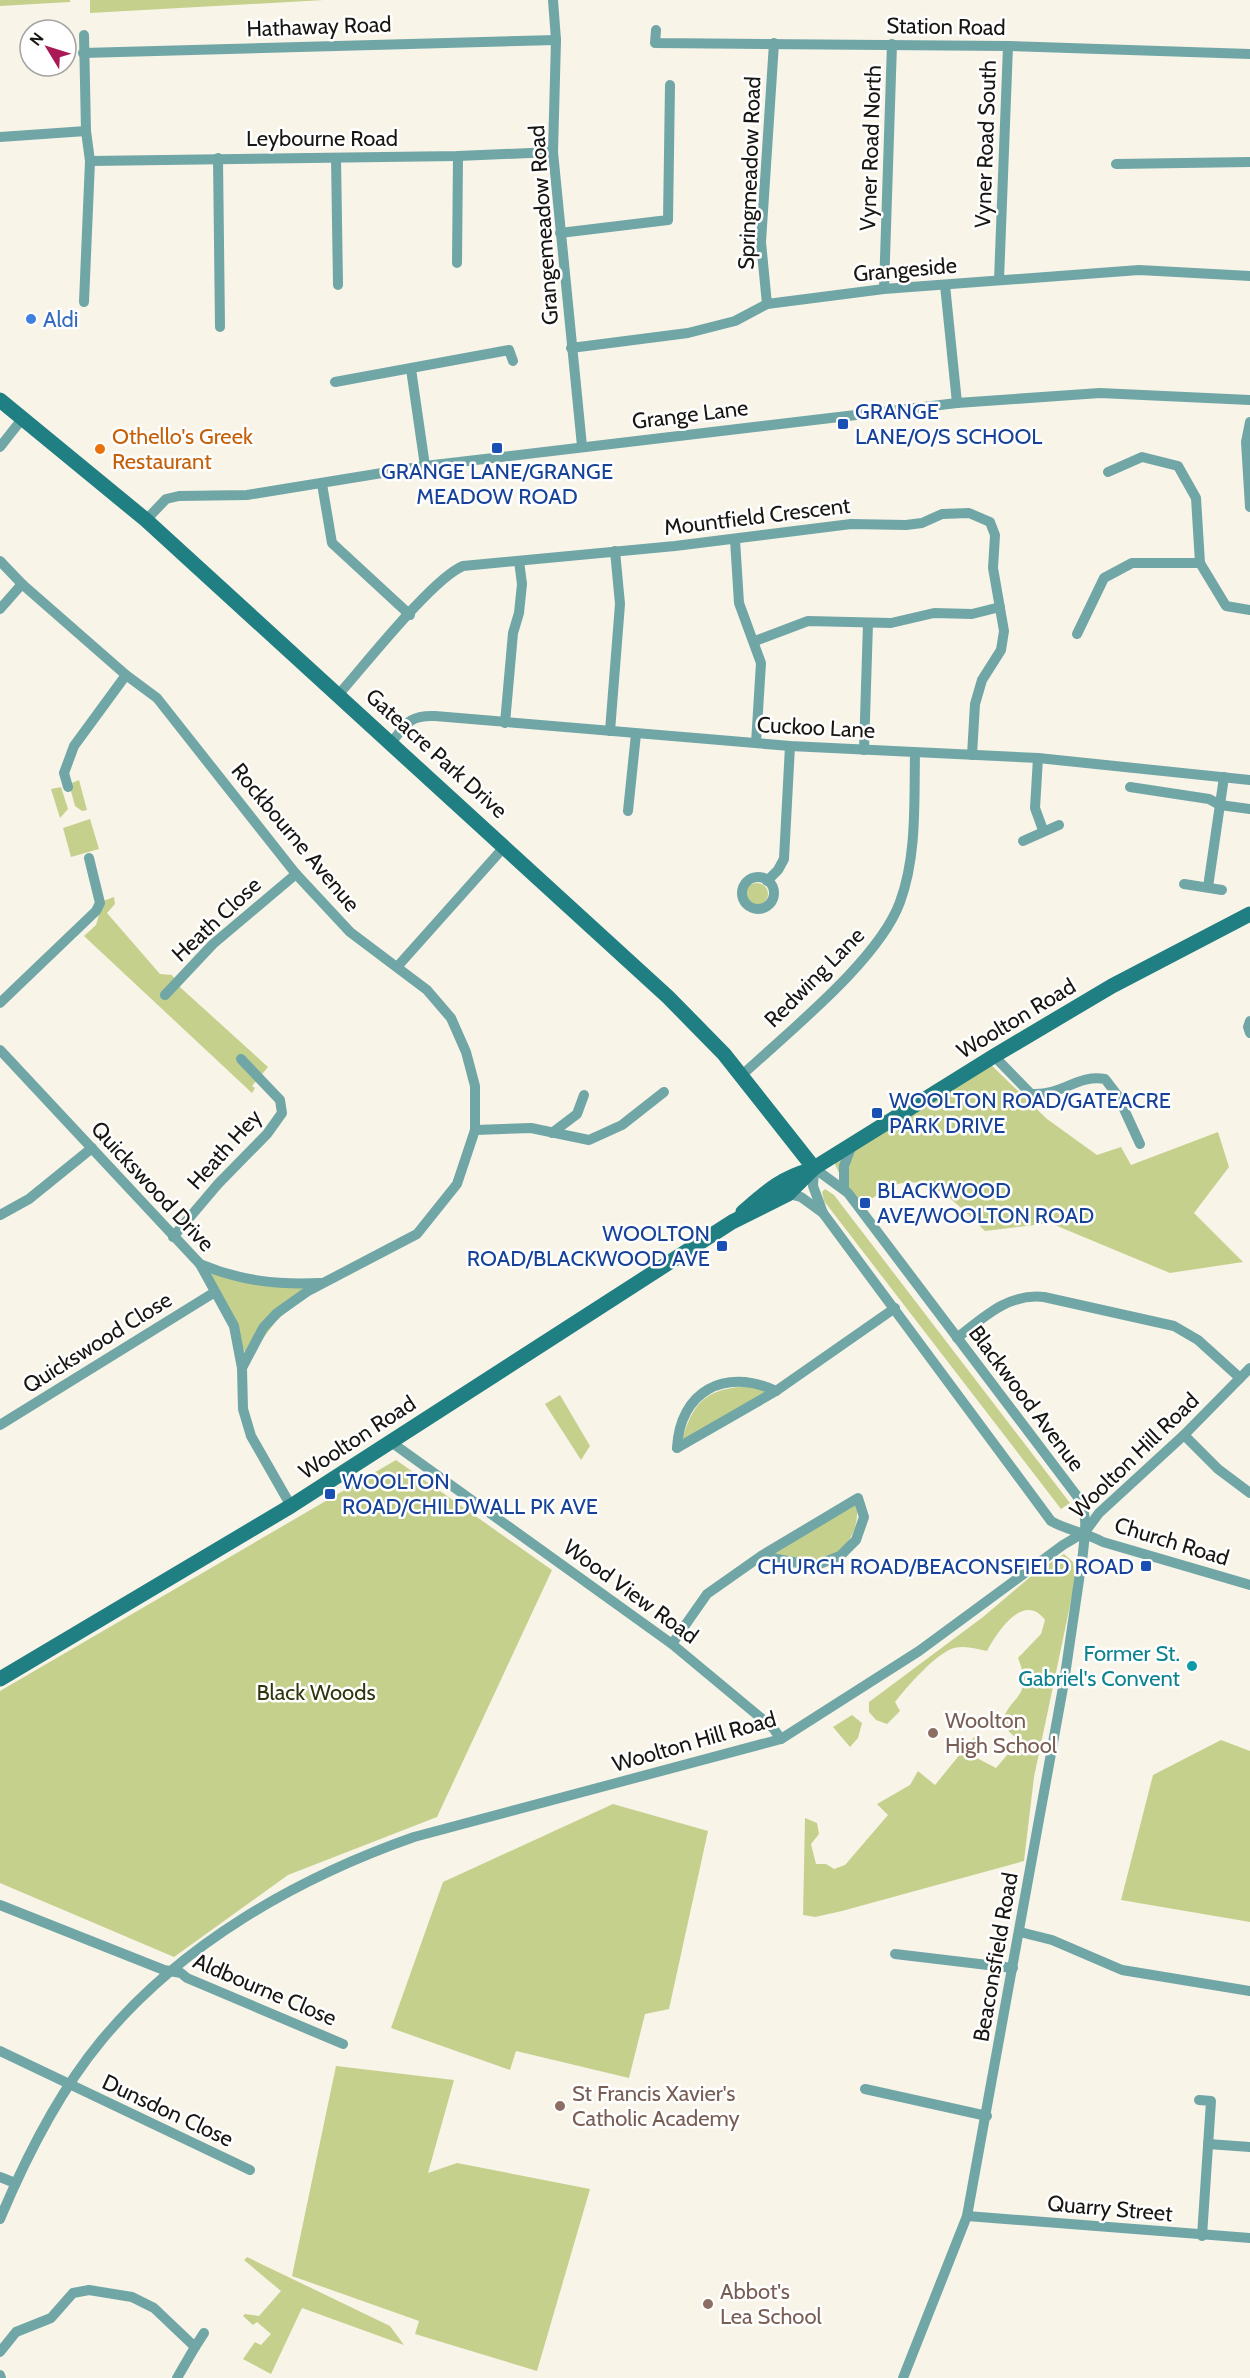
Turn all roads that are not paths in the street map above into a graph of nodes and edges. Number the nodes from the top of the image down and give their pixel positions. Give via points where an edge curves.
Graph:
1 (554, 0) edge
2 (656, 30) dead end
3 (84, 35) dead end
4 (556, 40) junction
5 (774, 44) junction
6 (892, 44) junction
7 (1008, 46) junction
8 (83, 52) junction
9 (1250, 54) edge
10 (670, 85) dead end
11 (86, 131) junction
12 (0, 137) edge
13 (553, 152) junction
14 (458, 156) junction
15 (218, 158) junction
16 (336, 158) junction
17 (90, 161) junction
18 (1250, 162) edge
19 (1116, 164) dead end
20 (560, 233) junction
21 (457, 263) dead end
22 (1250, 276) edge
23 (999, 280) junction
24 (338, 285) dead end
25 (945, 285) junction
26 (884, 289) junction
27 (84, 302) dead end
28 (767, 304) junction
29 (220, 327) dead end
30 (571, 348) junction
31 (513, 361) dead end
32 (411, 369) junction
33 (335, 382) dead end
34 (0, 400) edge
35 (1250, 400) edge
36 (957, 403) junction
37 (22, 419) junction
38 (1250, 422) edge
39 (582, 446) junction
40 (0, 447) edge
41 (425, 465) junction
42 (1108, 472) dead end
43 (322, 484) junction
44 (1250, 507) edge
45 (146, 520) junction
46 (735, 540) junction
47 (615, 551) junction
48 (0, 561) edge
49 (519, 561) junction
50 (1200, 563) junction
51 (22, 584) junction
52 (1000, 607) junction
53 (0, 609) edge
54 (1250, 610) edge
55 (410, 615) junction
56 (868, 623) junction
57 (1077, 634) dead end
58 (755, 641) junction
59 (126, 675) junction
60 (339, 694) junction
61 (506, 723) junction
62 (610, 731) junction
63 (636, 734) junction
64 (392, 742) junction
65 (756, 743) junction
66 (790, 746) junction
67 (864, 750) junction
68 (915, 753) junction
69 (972, 755) junction
70 (1038, 758) junction
71 (1224, 777) junction
72 (1250, 780) edge
73 (68, 788) dead end
74 (1130, 788) dead end
75 (1220, 805) junction
76 (1250, 809) edge
77 (628, 811) dead end
78 (1059, 825) dead end
79 (1043, 830) junction
80 (1023, 842) dead end
81 (505, 846) junction
82 (89, 858) dead end
83 (296, 874) junction
84 (767, 881) dead end
85 (1184, 884) dead end
86 (1208, 887) junction
87 (1222, 890) dead end
88 (1250, 914) edge
89 (397, 967) junction
90 (165, 994) dead end
91 (0, 1003) edge
92 (1250, 1022) edge
93 (1250, 1034) edge
94 (0, 1050) edge
95 (994, 1056) junction
96 (241, 1059) dead end
97 (741, 1076) junction
98 (664, 1092) dead end
99 (584, 1095) dead end
100 (475, 1130) junction
101 (552, 1132) junction
102 (853, 1142) junction
103 (1140, 1144) dead end
104 (92, 1148) junction
105 (812, 1169) junction
106 (844, 1188) junction
107 (788, 1194) junction
108 (823, 1213) junction
109 (0, 1215) edge
110 (732, 1222) junction
111 (173, 1237) junction
112 (200, 1264) junction
113 (324, 1283) junction
114 (215, 1292) junction
115 (895, 1308) junction
116 (957, 1338) junction
117 (242, 1368) junction
118 (1250, 1368) edge
119 (1240, 1378) junction
120 (776, 1391) junction
121 (0, 1425) edge
122 (1184, 1435) junction
123 (391, 1442) junction
124 (1249, 1491) edge
125 (291, 1506) junction
126 (1084, 1532) junction
127 (761, 1556) junction
128 (1250, 1585) edge
129 (672, 1644) junction
130 (0, 1679) edge
131 (782, 1739) junction
132 (0, 1905) edge
133 (1020, 1932) junction
134 (895, 1954) dead end
135 (1013, 1968) junction
136 (171, 1973) junction
137 (1250, 1990) edge
138 (343, 2044) dead end
139 (0, 2051) edge
140 (70, 2085) junction
141 (865, 2089) dead end
142 (1210, 2101) dead end
143 (987, 2116) junction
144 (1208, 2144) junction
145 (1250, 2147) edge
146 (250, 2170) dead end
147 (0, 2177) edge
148 (15, 2183) junction
149 (967, 2216) junction
150 (0, 2219) edge
151 (1202, 2236) junction
152 (1250, 2238) edge
153 (204, 2333) dead end
154 (195, 2347) junction
155 (0, 2352) edge
156 (177, 2378) edge
157 (903, 2378) edge

1 - 4 street, Grangemeadow Road
2 - 5 street, Station Road via 655,43
3 - 8 street
4 - 8 street, Hathaway Road
4 - 13 street, Grangemeadow Road
5 - 6 street, Station Road
5 - 28 street, Springmeadow Road via 761,242
6 - 7 street, Station Road
6 - 26 street, Vyner Road North
7 - 9 street, Station Road
7 - 23 street, Vyner Road South
8 - 11 street
10 - 20 street via 668,220
11 - 12 street
11 - 17 street
13 - 14 street, Leybourne Road
13 - 20 street, Grangemeadow Road
14 - 16 street, Leybourne Road
14 - 21 street
15 - 16 street, Leybourne Road
15 - 17 street, Leybourne Road
15 - 29 street
16 - 24 street
17 - 27 street
18 - 19 street
20 - 30 street, Grangemeadow Road
22 - 23 street, Grangeside via 1139,270
23 - 25 street, Grangeside
25 - 26 street, Grangeside
25 - 36 street
26 - 28 street, Grangeside
28 - 30 street, Grangeside via 735,321 688,333
30 - 39 street, Grangemeadow Road
31 - 32 street via 509,350
32 - 33 street
32 - 41 street
34 - 37 street, Gateacre Park Drive
35 - 36 street, Grange Lane via 1100,393
36 - 39 street, Grange Lane
37 - 40 street
37 - 45 street, Gateacre Park Drive
38 - 44 street via 1246,442
39 - 41 street, Grange Lane
41 - 43 street, Grange Lane
42 - 50 street via 1142,457 1178,466 1196,498
43 - 45 street, Grange Lane via 247,495 196,494 166,499
43 - 55 street via 332,543
45 - 60 street, Gateacre Park Drive
46 - 47 street, Mountfield Crescent
46 - 52 street, Mountfield Crescent via 851,524 906,525 942,514 969,513 990,522 995,535 993,568
46 - 58 street via 739,603
47 - 49 street, Mountfield Crescent
47 - 62 street via 620,604
48 - 51 street, Rockbourne Avenue
49 - 55 street, Mountfield Crescent via 463,566 451,571
49 - 61 street via 521,594 513,633
50 - 54 street via 1226,606
50 - 57 street via 1132,563 1104,578
51 - 53 street
51 - 59 street, Rockbourne Avenue
52 - 56 street via 972,614 934,613 891,623
52 - 69 street, Mountfield Crescent via 1004,631 1000,650 982,680 975,704
55 - 60 street, Mountfield Crescent
56 - 58 street via 808,621
56 - 67 street
58 - 65 street via 761,663
59 - 73 street via 74,746 64,773
59 - 83 street, Rockbourne Avenue via 157,698 174,717
60 - 64 street, Gateacre Park Drive
61 - 62 street, Cuckoo Lane
61 - 64 street, Cuckoo Lane via 419,716 409,720
62 - 63 street, Cuckoo Lane
63 - 65 street, Cuckoo Lane
63 - 77 street
64 - 81 street, Gateacre Park Drive
65 - 66 street, Cuckoo Lane
66 - 67 street, Cuckoo Lane
66 - 84 street via 784,859
67 - 68 street, Cuckoo Lane
68 - 69 street, Cuckoo Lane
68 - 97 street, Redwing Lane via 908,873 900,903 885,933 866,957
69 - 70 street, Cuckoo Lane
70 - 71 street, Cuckoo Lane
70 - 79 street via 1035,808
71 - 72 street, Cuckoo Lane
71 - 75 street
74 - 75 street via 1209,799
75 - 76 street
75 - 86 street
78 - 79 street
79 - 80 street
81 - 89 street
81 - 97 street, Gateacre Park Drive via 668,997
82 - 91 street via 100,903 96,911
83 - 89 street, Rockbourne Avenue via 350,932
83 - 90 street, Heath Close via 213,944
85 - 86 street
86 - 87 street
88 - 95 street, Woolton Road via 1112,986
89 - 100 street, Rockbourne Avenue via 428,990 451,1018 475,1086
92 - 93 street
94 - 104 street, Quickswood Drive
95 - 102 street, Woolton Road
95 - 103 street via 1031,1094 1048,1095 1091,1077 1105,1079 1119,1096
96 - 111 street, Heath Hey via 280,1100 282,1113
97 - 105 street, Gateacre Park Drive
98 - 101 street via 622,1125 589,1140
99 - 101 street via 577,1114
100 - 101 street via 531,1128
100 - 113 street, Rockbourne Avenue via 457,1184 417,1234
102 - 105 street, Woolton Road
102 - 106 street via 844,1166
104 - 109 street via 29,1199
104 - 111 street, Quickswood Drive
105 - 106 street, Blackwood Avenue
105 - 107 street, Woolton Road
105 - 108 street via 813,1186
105 - 110 street, Woolton Road via 790,1175 769,1188
106 - 116 street, Blackwood Avenue
107 - 108 street via 801,1197
107 - 110 street, Woolton Road
108 - 115 street
110 - 123 street, Woolton Road
111 - 112 street, Quickswood Drive
112 - 113 street, Rockbourne Avenue via 232,1277 268,1284
112 - 114 street, Quickswood Drive
113 - 117 street, Rockbourne Avenue via 269,1320
114 - 117 street, Quickswood Drive via 234,1326
114 - 121 street, Quickswood Close
115 - 120 street
115 - 126 street via 1046,1515 1058,1525
116 - 119 street via 1010,1300 1031,1296 1174,1326 1197,1340
116 - 126 street, Blackwood Avenue via 1077,1496 1085,1512
117 - 125 street via 243,1409 251,1436
118 - 119 street, Woolton Hill Road
119 - 122 street, Woolton Hill Road
120 - 120 street via 745,1381 708,1388 684,1417 677,1448
122 - 124 street via 1218,1469
122 - 126 street, Woolton Hill Road via 1099,1513
123 - 125 street, Woolton Road
123 - 129 street, Wood View Road
125 - 130 street, Woolton Road
126 - 128 street, Church Road via 1103,1542
126 - 131 street, Woolton Hill Road via 919,1651
126 - 133 street, Beaconsfield Road via 1064,1682
127 - 127 street via 771,1551 858,1498 864,1517 856,1540 840,1556 814,1566
127 - 129 street via 707,1594
129 - 131 street, Wood View Road
131 - 136 street, Woolton Hill Road via 414,1837 358,1856 229,1928
132 - 136 street, Aldbourne Close
133 - 135 street, Beaconsfield Road
133 - 137 street via 1052,1940 1122,1970
134 - 135 street
135 - 143 street, Beaconsfield Road
136 - 138 street, Aldbourne Close via 181,1972 187,1978
136 - 140 street, Woolton Hill Road via 101,2041
139 - 140 street, Dunsdon Close
140 - 146 street, Dunsdon Close
140 - 148 street, Woolton Hill Road
141 - 143 street
142 - 144 street
143 - 149 street, Beaconsfield Road
144 - 145 street
144 - 151 street
147 - 148 street
148 - 150 street, Woolton Hill Road
149 - 151 street, Quarry Street
149 - 157 street, Beaconsfield Road
151 - 152 street, Quarry Street
153 - 154 street
154 - 155 street via 154,2308 132,2297 89,2290 74,2293 51,2318 16,2332
154 - 156 street

